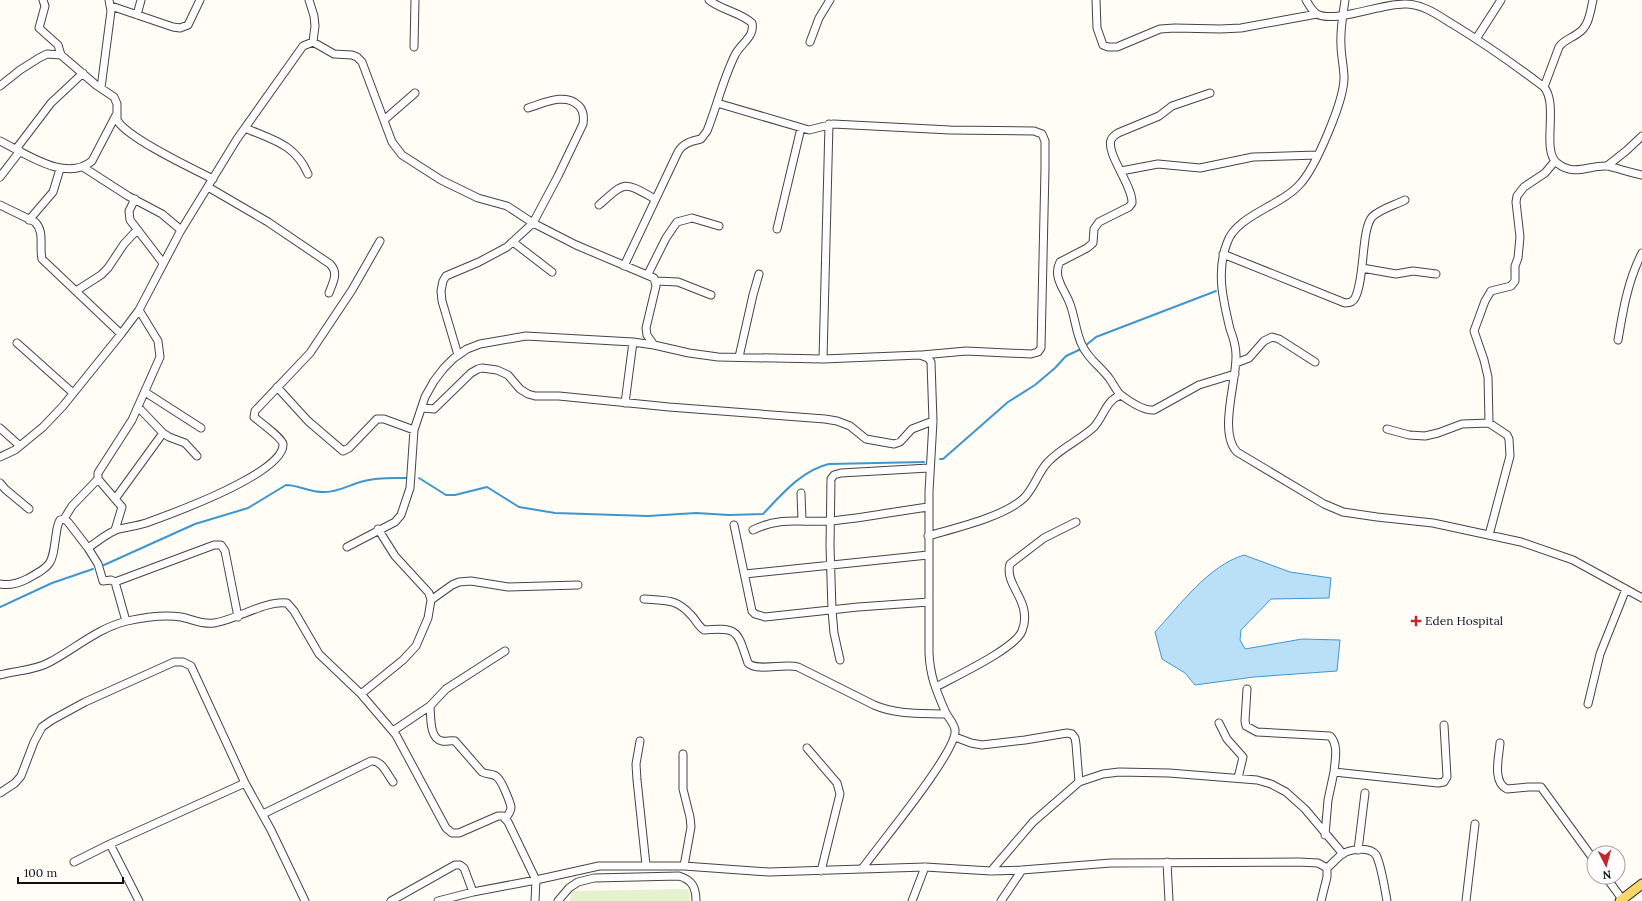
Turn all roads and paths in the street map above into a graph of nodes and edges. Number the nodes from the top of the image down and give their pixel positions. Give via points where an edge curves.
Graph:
1 (43, 0) edge
2 (141, 0) edge
3 (200, 0) edge
4 (309, 0) edge
5 (414, 0) edge
6 (709, 0) edge
7 (830, 0) edge
8 (1096, 0) edge
9 (1306, 0) edge
10 (1345, 0) edge
11 (1501, 0) edge
12 (1593, 0) edge
13 (110, 3) edge
14 (1317, 14) junction
15 (137, 15) junction
16 (1342, 16) junction
17 (1476, 39) junction
18 (313, 42) junction
19 (810, 42) dead end
20 (414, 47) dead end
21 (61, 55) junction
22 (83, 73) junction
23 (0, 86) edge
24 (1544, 87) junction
25 (102, 88) junction
26 (1210, 92) dead end
27 (415, 93) dead end
28 (717, 103) junction
29 (528, 108) dead end
30 (116, 114) junction
31 (384, 120) junction
32 (829, 124) junction
33 (245, 128) junction
34 (801, 128) junction
35 (1642, 136) edge
36 (0, 141) edge
37 (18, 150) junction
38 (1317, 155) junction
39 (1555, 161) junction
40 (1607, 166) junction
41 (83, 167) junction
42 (60, 169) junction
43 (1121, 171) junction
44 (308, 174) dead end
45 (1642, 175) edge
46 (0, 177) edge
47 (213, 179) junction
48 (208, 187) junction
49 (135, 199) junction
50 (655, 199) junction
51 (1405, 200) dead end
52 (599, 205) dead end
53 (0, 206) edge
54 (29, 220) junction
55 (533, 224) junction
56 (719, 226) dead end
57 (777, 229) dead end
58 (137, 230) junction
59 (181, 230) junction
60 (380, 241) dead end
61 (513, 242) junction
62 (1642, 253) edge
63 (1223, 254) junction
64 (163, 263) junction
65 (624, 266) junction
66 (1362, 268) junction
67 (552, 272) dead end
68 (648, 274) junction
69 (759, 274) dead end
70 (1436, 274) dead end
71 (656, 281) junction
72 (76, 291) junction
73 (329, 293) dead end
74 (711, 295) dead end
75 (139, 310) junction
76 (122, 334) junction
77 (1618, 340) dead end
78 (632, 342) junction
79 (17, 343) dead end
80 (654, 345) junction
81 (458, 355) junction
82 (920, 355) junction
83 (739, 357) junction
84 (823, 359) junction
85 (1315, 362) dead end
86 (1236, 363) junction
87 (1235, 374) junction
88 (145, 392) junction
89 (281, 392) junction
90 (73, 393) junction
91 (1120, 394) junction
92 (625, 403) junction
93 (138, 407) junction
94 (422, 408) junction
95 (933, 422) junction
96 (1489, 423) junction
97 (0, 428) edge
98 (201, 428) dead end
99 (1387, 428) dead end
100 (414, 430) junction
101 (163, 433) junction
102 (20, 446) junction
103 (197, 456) dead end
104 (0, 457) edge
105 (930, 468) junction
106 (98, 479) junction
107 (0, 483) edge
108 (801, 493) dead end
109 (115, 499) junction
110 (929, 507) junction
111 (29, 509) dead end
112 (64, 519) junction
113 (802, 521) junction
114 (830, 521) junction
115 (1076, 522) dead end
116 (734, 525) dead end
117 (378, 529) junction
118 (115, 530) junction
119 (753, 530) dead end
120 (1489, 535) junction
121 (928, 536) junction
122 (347, 547) dead end
123 (88, 548) junction
124 (928, 555) junction
125 (831, 564) junction
126 (745, 574) junction
127 (115, 582) junction
128 (0, 584) edge
129 (578, 585) dead end
130 (1626, 589) junction
131 (1642, 598) edge
132 (644, 599) dead end
133 (431, 600) junction
134 (929, 602) junction
135 (832, 610) junction
136 (238, 617) junction
137 (126, 621) junction
138 (505, 651) dead end
139 (840, 660) dead end
140 (0, 675) edge
141 (936, 687) junction
142 (1247, 689) dead end
143 (361, 694) junction
144 (1588, 704) dead end
145 (430, 706) junction
146 (946, 714) junction
147 (1219, 723) dead end
148 (1444, 725) dead end
149 (394, 731) junction
150 (955, 736) junction
151 (640, 741) dead end
152 (1500, 743) dead end
153 (807, 748) dead end
154 (684, 754) dead end
155 (1334, 772) junction
156 (1238, 778) junction
157 (393, 782) dead end
158 (1079, 782) junction
159 (245, 783) junction
160 (1366, 793) dead end
161 (0, 794) edge
162 (263, 814) junction
163 (506, 819) junction
164 (1475, 824) dead end
165 (1326, 835) junction
166 (110, 844) junction
167 (1586, 849) edge
168 (1358, 850) junction
169 (1343, 854) junction
170 (74, 862) dead end
171 (1167, 862) junction
172 (646, 865) junction
173 (684, 866) junction
174 (925, 867) junction
175 (1327, 868) junction
176 (862, 869) junction
177 (1022, 870) junction
178 (820, 871) junction
179 (991, 871) junction
180 (536, 880) junction
181 (1642, 884) edge
182 (1611, 885) edge
183 (473, 892) junction
184 (1621, 900) edge
185 (139, 901) edge
186 (305, 901) edge
187 (391, 901) edge
188 (438, 901) edge
189 (535, 901) edge
190 (558, 901) edge
191 (696, 901) edge
192 (912, 901) edge
193 (1001, 901) edge
194 (1169, 901) edge
195 (1320, 901) edge
196 (1387, 901) edge
197 (1466, 901) edge

1 - 21 street via 45,6 40,28 58,45
2 - 15 street
3 - 15 street via 188,25 184,27 173,27
4 - 18 street via 314,21
5 - 20 street
6 - 28 street via 721,9 748,19 753,28 750,36 736,52
7 - 19 street via 819,18
8 - 14 street via 1097,28 1103,45 1108,47 1117,47 1160,29 1241,28
9 - 14 street
10 - 16 street
11 - 17 street
12 - 24 street via 1588,23 1578,34 1563,41
13 - 15 street
13 - 25 street
14 - 16 street
16 - 17 street via 1406,4 1428,9
16 - 38 street via 1340,26 1344,78 1340,104
17 - 24 street
18 - 31 street via 334,54 352,55 362,62
18 - 33 street via 300,50
21 - 22 street
21 - 23 street via 47,54 39,58
22 - 25 street
22 - 37 street via 48,106
24 - 39 street via 1550,97 1551,152
25 - 30 street via 116,100
26 - 43 street via 1172,106 1159,116 1112,137 1111,146
27 - 31 street
28 - 34 street
28 - 50 street via 704,138 681,146
29 - 55 street via 565,99 579,106 584,119 578,136
30 - 41 street via 92,161
30 - 47 street via 119,124 126,130 173,159
31 - 55 street via 392,142 402,155 484,201 507,206
32 - 34 street via 814,130
32 - 82 street via 1034,131 1044,137 1045,214 1041,348 1032,354 966,351
32 - 84 street
33 - 44 street via 289,148 301,159
33 - 47 street
34 - 57 street
35 - 40 street
36 - 37 street
37 - 42 street
37 - 46 street
38 - 43 street via 1253,157 1200,168 1158,164
38 - 63 street via 1302,183 1281,201 1255,214 1232,233
39 - 40 street via 1564,168 1573,170
39 - 96 street via 1517,196 1520,237 1518,258 1514,266 1515,281 1511,286 1488,294 1474,325 1475,338 1488,377
40 - 45 street
41 - 42 street
41 - 49 street
42 - 54 street via 53,192
43 - 91 street via 1132,199 1129,207 1099,222 1094,229 1091,246 1064,259 1058,266 1057,276 1070,304 1084,350 1108,376
47 - 48 street
48 - 59 street
48 - 73 street via 268,222 330,264 336,273
49 - 58 street via 128,215
49 - 59 street via 162,214
50 - 52 street via 636,188 626,186 618,188
50 - 65 street
51 - 66 street via 1376,214 1370,220
53 - 54 street
54 - 72 street via 41,230 42,259
55 - 61 street
55 - 65 street
56 - 68 street via 692,218 677,222
58 - 64 street
58 - 72 street via 108,268
59 - 64 street
60 - 89 street via 348,296
61 - 67 street
61 - 81 street via 479,262 446,276 443,281 442,301
62 - 77 street via 1629,283
63 - 66 street via 1345,303 1352,302 1355,298
63 - 86 street via 1221,272 1224,304
64 - 75 street
65 - 68 street
66 - 70 street via 1396,274 1413,271
68 - 71 street
69 - 83 street
71 - 74 street via 678,282
71 - 80 street via 646,328 647,335
72 - 76 street
75 - 76 street
75 - 88 street via 154,333 161,353
76 - 90 street
78 - 80 street
78 - 81 street via 526,336 480,344
78 - 92 street
79 - 90 street
80 - 83 street via 689,353
81 - 94 street via 434,381
82 - 84 street
82 - 95 street via 932,362
83 - 84 street
85 - 86 street via 1280,339 1272,338 1264,341 1249,358
86 - 87 street
87 - 91 street via 1199,385 1154,410
87 - 120 street via 1228,422 1231,442 1237,452 1324,504 1343,512 1433,523
88 - 93 street
88 - 98 street
89 - 100 street via 339,449 349,448 376,419 384,419
89 - 118 street via 254,413 254,416 281,440 282,446 276,458 257,474 227,491 145,524
90 - 102 street via 43,427
91 - 121 street via 1111,399 1094,427 1048,462 1035,485 1013,506 963,526
92 - 94 street via 535,396 520,389 508,376 497,370 482,368 466,377 438,407 430,410
92 - 95 street via 825,419 850,426 866,439 894,444 900,442 912,429
93 - 101 street
93 - 106 street via 101,467
94 - 100 street
95 - 105 street
96 - 99 street via 1462,424 1425,436 1409,435
96 - 120 street via 1506,435 1511,450
97 - 102 street
100 - 117 street via 410,488 401,515 395,522
101 - 103 street via 186,443
101 - 109 street
102 - 104 street
105 - 110 street
105 - 114 street via 834,475 830,485
106 - 109 street
106 - 112 street via 72,506
107 - 111 street
108 - 113 street
109 - 118 street via 121,504 122,510
110 - 114 street
110 - 121 street
112 - 123 street
112 - 128 street via 60,520 58,525 51,562 46,569 23,581
113 - 114 street
113 - 119 street via 778,521
114 - 125 street
115 - 141 street via 1044,538 1010,564 1010,578 1022,603 1025,621 1016,641
116 - 126 street
117 - 122 street
117 - 133 street via 394,556 429,593
118 - 123 street
120 - 130 street via 1521,542 1573,560
121 - 124 street
123 - 127 street via 98,564 103,581
124 - 125 street
124 - 134 street
125 - 126 street
125 - 135 street
126 - 135 street via 752,611 758,616
127 - 136 street via 214,545 221,545 225,551
127 - 137 street
129 - 133 street via 508,587 471,581 459,582
130 - 131 street
130 - 144 street via 1600,654
132 - 146 street via 678,603 704,630 731,630 740,639 750,666 757,668 792,665 886,710
133 - 143 street via 428,618 416,646
134 - 135 street
134 - 141 street via 930,671
135 - 139 street
136 - 137 street via 213,623 171,616
136 - 143 street via 266,606 287,603 319,654
137 - 140 street via 97,632 38,667
138 - 145 street via 446,689
141 - 146 street
142 - 155 street via 1246,726 1257,732 1330,736 1336,746
143 - 149 street
145 - 149 street
145 - 163 street via 432,730 438,740 455,741 482,772 497,777 500,781 511,808
146 - 150 street via 953,725
147 - 156 street via 1227,739 1242,757
148 - 155 street via 1447,777 1444,782
149 - 163 street via 446,828 452,833 459,833 493,817 503,816
150 - 158 street via 982,745 1072,734 1076,744
150 - 176 street via 943,760
151 - 172 street via 636,764
152 - 167 street via 1500,784 1507,790 1540,787
153 - 178 street via 837,783 840,794
154 - 173 street via 683,789 691,827
155 - 165 street via 1328,800
156 - 158 street via 1119,772
156 - 165 street via 1271,784 1286,792 1305,809
157 - 162 street via 379,762 370,761
158 - 179 street via 1033,822
159 - 161 street via 191,666 183,662 174,662 86,702 42,727 21,776
159 - 162 street
159 - 166 street
160 - 168 street
162 - 186 street
163 - 180 street
164 - 197 street
165 - 169 street
166 - 170 street
166 - 185 street
168 - 169 street
168 - 196 street via 1364,848 1376,856
169 - 175 street
171 - 175 street via 1299,862 1318,863
171 - 177 street via 1111,863
171 - 194 street
172 - 173 street
172 - 180 street via 599,866
173 - 178 street via 769,872
174 - 176 street
174 - 179 street
174 - 192 street
175 - 195 street
176 - 178 street
177 - 179 street
177 - 193 street
180 - 183 street
180 - 189 street
181 - 184 main road
182 - 184 street
183 - 187 street via 464,868 455,865
183 - 188 street
190 - 191 street via 578,882 594,878 679,876 688,879 693,885

